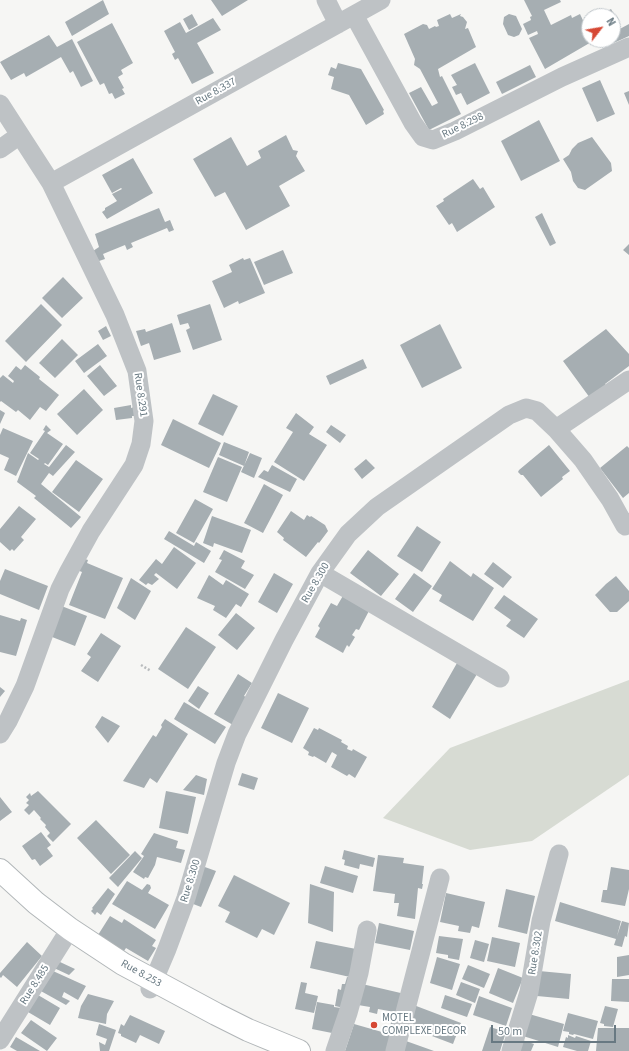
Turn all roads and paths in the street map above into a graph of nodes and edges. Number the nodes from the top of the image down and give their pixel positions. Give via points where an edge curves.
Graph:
1 (326, 0) edge
2 (381, 0) edge
3 (346, 19) junction
4 (629, 47) edge
5 (0, 104) edge
6 (20, 135) junction
7 (0, 149) edge
8 (52, 184) junction
9 (629, 380) edge
10 (556, 429) junction
11 (628, 527) edge
12 (320, 573) junction
13 (141, 665) dead end
14 (151, 671) dead end
15 (500, 678) dead end
16 (0, 734) edge
17 (559, 854) dead end
18 (0, 870) edge
19 (440, 878) dead end
20 (0, 885) edge
21 (367, 930) dead end
22 (67, 935) junction
23 (152, 985) junction
24 (0, 1040) edge
25 (273, 1051) edge
26 (298, 1051) edge
27 (335, 1051) edge
28 (395, 1051) edge
29 (511, 1051) edge

1 - 3 street, Rue 8.298
2 - 3 street, Rue 8.337
3 - 4 street, Rue 8.298 via 423,137 433,140
3 - 8 street, Rue 8.337
5 - 6 street, Rue 8.291
6 - 7 street
6 - 8 street, Rue 8.291
8 - 16 street, Rue 8.291 via 128,344 137,371 144,421 141,444 134,465 68,571 25,686
9 - 10 street
10 - 11 street, Rue 8.300 via 583,460
10 - 12 street, Rue 8.300 via 537,411 526,408 509,415 378,507 348,534
12 - 15 street
12 - 23 street, Rue 8.300 via 237,734 186,898
13 - 14 path
17 - 29 street, Rue 8.302 via 541,921 530,992
18 - 22 highway, Rue 8.253
19 - 28 street
20 - 22 highway, Rue 8.253
21 - 27 street via 359,974
22 - 23 highway, Rue 8.253 via 123,964
22 - 24 street, Rue 8.485
23 - 25 highway, Rue 8.253 via 230,1034
23 - 26 highway, Rue 8.253

